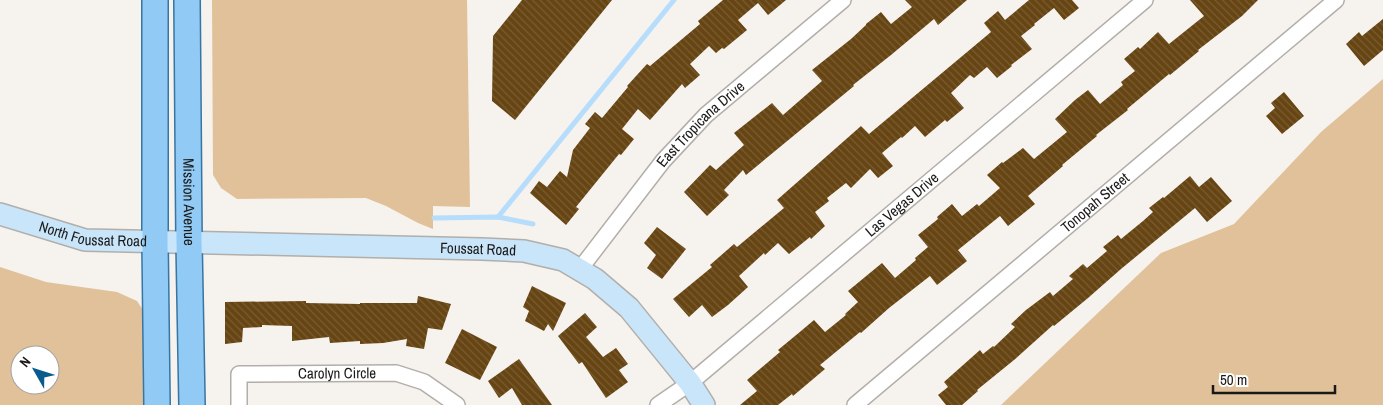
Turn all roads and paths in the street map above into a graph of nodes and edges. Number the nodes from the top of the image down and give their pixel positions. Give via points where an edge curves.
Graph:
1 (155, 0) edge
2 (187, 0) edge
3 (843, 0) edge
4 (1145, 0) edge
5 (1336, 0) edge
6 (0, 214) edge
7 (155, 242) junction
8 (189, 242) junction
9 (580, 269) junction
10 (690, 383) junction
11 (157, 405) edge
12 (192, 405) edge
13 (239, 405) edge
14 (457, 405) edge
15 (658, 405) edge
16 (704, 405) edge
17 (855, 405) edge

1 - 7 main road
2 - 8 main road, Mission Avenue
3 - 9 street, East Tropicana Drive via 706,115 663,161
4 - 10 street, Las Vegas Drive
5 - 17 street, Tonopah Street
6 - 7 main road, North Foussat Road via 85,240
7 - 8 main road, North Foussat Road
7 - 11 main road
8 - 9 main road, Foussat Road via 524,251 563,260
8 - 12 main road, Mission Avenue
9 - 10 main road, Foussat Road via 630,308
10 - 15 street, Las Vegas Drive
10 - 16 main road, Foussat Road
13 - 14 street, Carolyn Circle via 239,374 396,373 424,382

